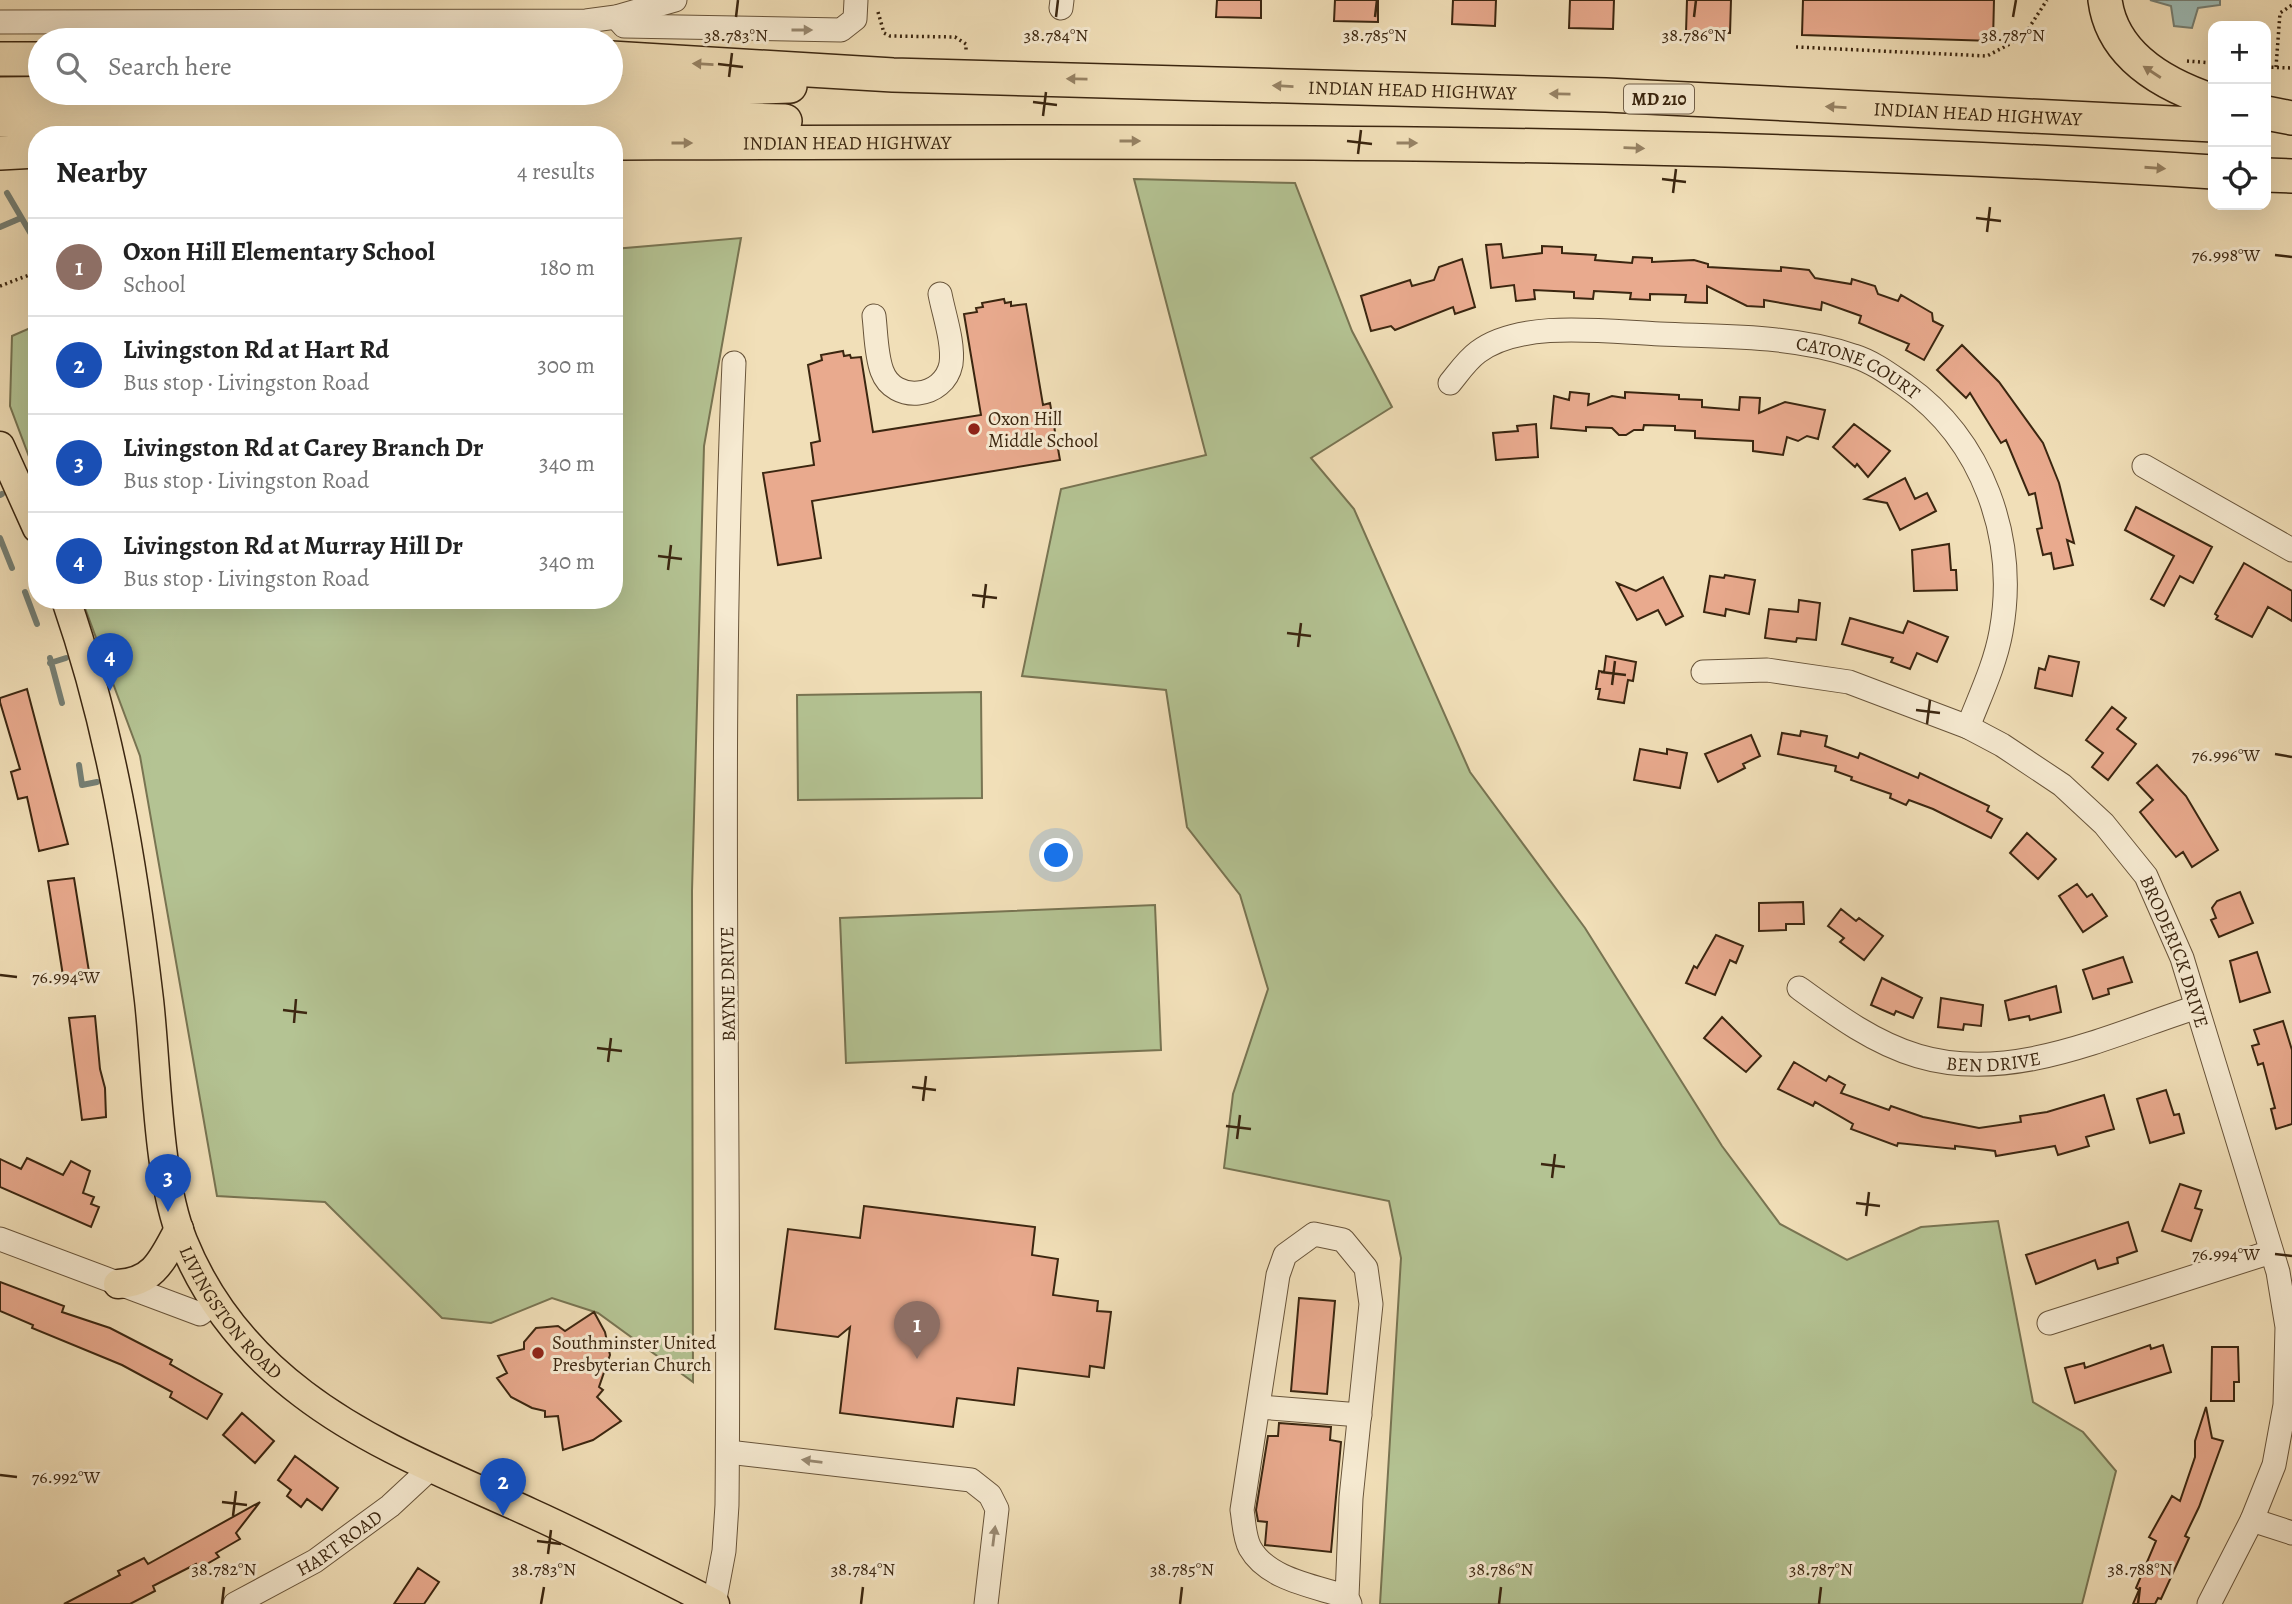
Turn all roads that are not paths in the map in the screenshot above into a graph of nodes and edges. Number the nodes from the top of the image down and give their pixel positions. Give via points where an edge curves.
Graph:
1 (675, 0) edge
2 (856, 0) edge
3 (2105, 0) edge
4 (616, 17) junction
5 (0, 22) edge
6 (0, 59) edge
7 (28, 59) edge
8 (623, 59) edge
9 (893, 75) junction
10 (623, 92) edge
11 (0, 94) edge
12 (28, 94) edge
13 (2208, 99) edge
14 (2271, 114) edge
15 (2292, 118) edge
16 (0, 120) edge
17 (2208, 125) edge
18 (2271, 127) edge
19 (2292, 128) edge
20 (1083, 141) junction
21 (623, 143) edge
22 (28, 152) edge
23 (0, 153) edge
24 (2208, 172) edge
25 (2271, 175) edge
26 (2292, 177) edge
27 (940, 294) dead end
28 (874, 316) dead end
29 (734, 363) dead end
30 (1450, 383) dead end
31 (0, 446) edge
32 (2144, 466) dead end
33 (28, 508) edge
34 (2292, 550) edge
35 (69, 609) edge
36 (1703, 672) dead end
37 (1968, 727) junction
38 (1799, 988) dead end
39 (2197, 1007) junction
40 (178, 1229) junction
41 (0, 1239) edge
42 (2271, 1252) junction
43 (118, 1283) junction
44 (213, 1304) junction
45 (2049, 1324) dead end
46 (1259, 1407) junction
47 (1360, 1415) junction
48 (728, 1452) junction
49 (2283, 1464) edge
50 (432, 1467) junction
51 (2252, 1520) junction
52 (2292, 1532) edge
53 (1348, 1601) edge
54 (235, 1604) edge
55 (714, 1604) edge
56 (986, 1604) edge
57 (2209, 1604) edge

1 - 4 street
4 -> 2 street via 624,26 841,30 855,19
13 -> 3 highway via 2143,67 2117,35
4 - 5 street via 529,22
6 - 7 highway
9 -> 8 highway, INDIAN HEAD HIGHWAY / MD 210
9 - 10 highway via 766,89
17 -> 9 highway, INDIAN HEAD HIGHWAY / MD 210 via 1606,95
11 - 12 highway
14 - 15 highway
16 - 20 highway via 510,115 762,119
18 - 19 highway
21 -> 20 highway, INDIAN HEAD HIGHWAY
20 -> 24 highway, INDIAN HEAD HIGHWAY via 1537,145
22 - 23 highway
25 - 26 highway
27 - 28 street via 950,366 942,382 928,392 906,394 891,385 882,370
29 - 48 street, BAYNE DRIVE via 725,870
30 - 37 street, CATONE COURT via 1479,351 1499,340 1580,331 1797,342 1857,357 1892,376 1931,404 1971,454 2000,530 2006,571 2001,631
31 - 33 main road
32 - 34 street
35 - 40 main road, LIVINGSTON ROAD via 118,791 149,998 171,1205
36 - 37 street, BRODERICK DRIVE via 1768,670 1849,682
37 - 39 street, BRODERICK DRIVE via 2062,785 2134,860 2168,921
38 - 39 street, BEN DRIVE via 1898,1049 1964,1063 2033,1059
39 - 42 street, BRODERICK DRIVE
40 - 43 main road via 160,1266 135,1283
40 - 44 main road, LIVINGSTON ROAD
41 - 43 street
42 - 45 street
42 - 49 street, BRODERICK DRIVE via 2285,1304 2288,1345
43 - 44 street via 200,1314
44 - 50 main road, LIVINGSTON ROAD via 268,1365 305,1395
46 - 47 street
46 - 47 street via 1278,1275 1285,1255 1314,1234 1343,1240 1366,1268 1371,1304
46 - 53 street via 1242,1510 1248,1545 1258,1560 1303,1585
47 - 53 street via 1351,1498
48 - 55 street, BAYNE DRIVE via 724,1551
56 -> 48 street via 997,1510 984,1488 971,1480
49 - 51 street, BRODERICK DRIVE
50 - 54 street, HART ROAD via 390,1506 315,1561
50 - 55 main road, LIVINGSTON ROAD
51 - 52 street
51 - 57 street, BRODERICK DRIVE

